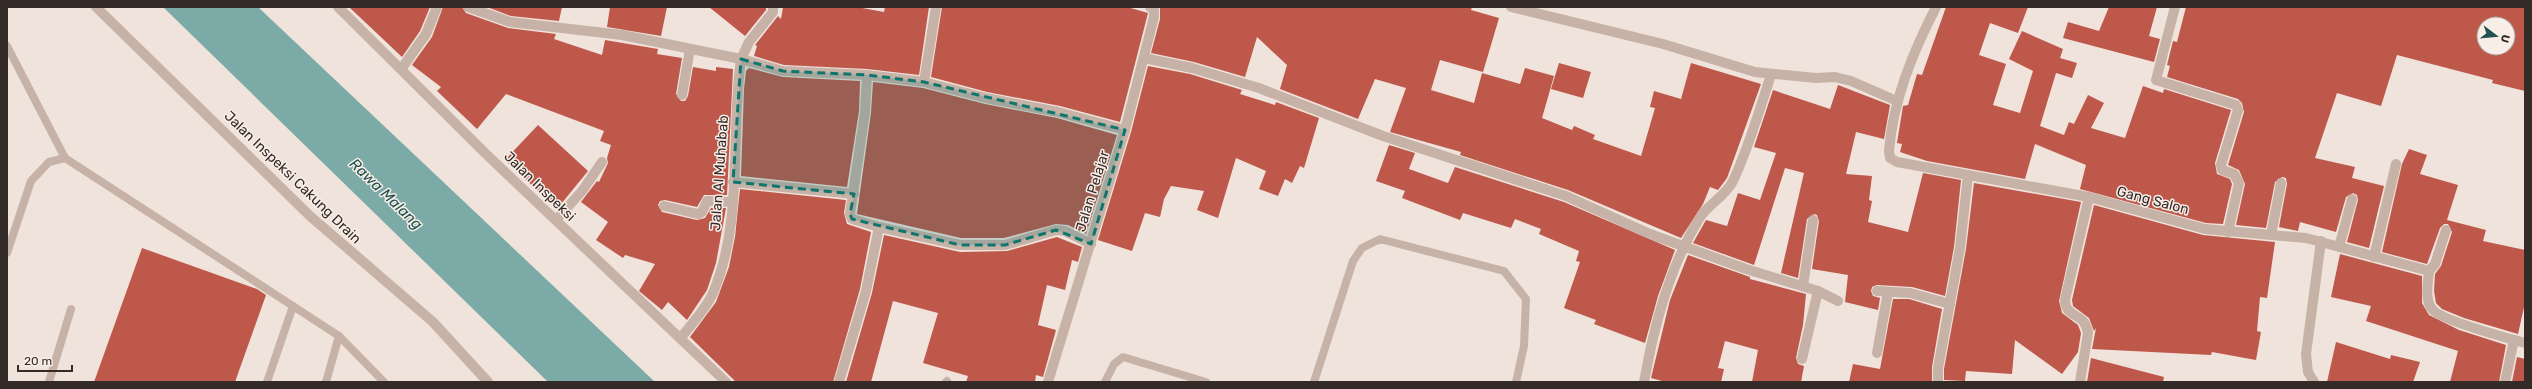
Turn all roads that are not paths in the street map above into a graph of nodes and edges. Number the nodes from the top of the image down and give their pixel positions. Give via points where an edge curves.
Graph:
1 (96, 7) edge
2 (338, 7) edge
3 (437, 7) edge
4 (468, 7) edge
5 (774, 7) edge
6 (936, 7) edge
7 (1150, 7) edge
8 (1511, 7) edge
9 (1936, 7) edge
10 (2175, 7) edge
11 (7, 46) edge
12 (690, 49) junction
13 (1144, 58) junction
14 (741, 59) junction
15 (402, 68) junction
16 (867, 75) junction
17 (1771, 75) junction
18 (924, 82) junction
19 (682, 95) dead end
20 (1898, 101) junction
21 (1125, 130) junction
22 (65, 158) junction
23 (602, 162) dead end
24 (2396, 164) dead end
25 (1968, 175) junction
26 (733, 182) junction
27 (2281, 183) dead end
28 (854, 194) junction
29 (2089, 197) junction
30 (2352, 199) dead end
31 (732, 202) junction
32 (664, 206) dead end
33 (556, 220) junction
34 (1813, 220) dead end
35 (879, 228) junction
36 (2446, 230) dead end
37 (2228, 232) junction
38 (2271, 235) junction
39 (2321, 241) junction
40 (1091, 244) junction
41 (1684, 247) junction
42 (2340, 247) junction
43 (7, 253) edge
44 (2374, 256) junction
45 (2429, 271) junction
46 (1803, 286) junction
47 (1818, 291) junction
48 (1876, 291) dead end
49 (1888, 292) junction
50 (1838, 301) dead end
51 (1950, 304) junction
52 (293, 306) junction
53 (71, 309) dead end
54 (340, 336) junction
55 (681, 338) junction
56 (2514, 340) junction
57 (2525, 343) edge
58 (1877, 353) dead end
59 (1802, 360) dead end
60 (49, 382) edge
61 (267, 382) edge
62 (326, 382) edge
63 (384, 382) edge
64 (488, 382) edge
65 (726, 382) edge
66 (839, 382) edge
67 (1048, 382) edge
68 (1105, 382) edge
69 (1206, 382) edge
70 (1314, 382) edge
71 (1516, 382) edge
72 (1644, 382) edge
73 (1938, 382) edge
74 (2080, 382) edge
75 (2314, 382) edge
76 (2505, 382) edge

1 - 64 street, Jalan Inspeksi Cakung Drain via 310,216 433,322
2 - 15 street, Jalan Inspeksi
3 - 15 street via 426,34
4 - 12 street via 510,22 592,30
5 - 14 street, Jalan Al Muhabab via 773,12 749,42
6 - 18 street
7 - 13 street, Jalan Pelajar via 1154,10 1154,17
8 - 17 street via 1617,32
9 - 20 street, Gang Salon via 1919,40
10 - 37 street via 2156,80 2236,105 2238,110 2221,165 2222,170 2234,174 2239,183
11 - 22 lane
12 - 14 street
12 - 19 street
13 - 21 street, Jalan Pelajar
13 - 41 street via 1192,68 1259,88 1383,136 1566,196
14 - 16 street via 783,71
14 - 26 street, Jalan Al Muhabab
15 - 33 street, Jalan Inspeksi
16 - 18 street
16 - 28 street via 865,112
17 - 20 street via 1835,77
17 - 41 street via 1733,181 1718,201 1700,218
18 - 21 street
20 - 25 street, Gang Salon via 1890,142 1890,158 1897,162
21 - 40 street, Jalan Pelajar
22 - 43 lane via 49,162 31,181
22 - 52 lane
23 - 33 street via 582,191
24 - 44 street
25 - 29 street, Gang Salon
25 - 51 street via 1966,204
26 - 28 street
26 - 31 street, Jalan Al Muhabab
27 - 38 street
28 - 35 street via 850,214 852,218
29 - 37 street, Gang Salon via 2205,229
29 - 74 street via 2065,300 2067,312 2084,320 2087,327
30 - 42 street
31 - 32 street via 707,201 702,212 698,214
31 - 55 street, Jalan Al Muhabab via 729,237 715,288
33 - 55 street, Jalan Inspeksi
34 - 46 street
35 - 40 street via 960,245 1005,245 1056,230 1065,231
35 - 66 street via 866,291
36 - 45 street via 2435,264
37 - 38 street, Gang Salon
38 - 39 street, Gang Salon
39 - 42 street, Gang Salon
39 - 75 street via 2306,354 2308,372
40 - 67 street, Jalan Pelajar
41 - 46 street
41 - 72 street via 1670,280 1650,348
42 - 44 street, Gang Salon
44 - 45 street, Gang Salon
45 - 56 street via 2428,301 2432,310
46 - 47 street
47 - 50 street
47 - 59 street
48 - 49 street
49 - 51 street via 1910,293
49 - 58 street
51 - 73 street via 1938,368
52 - 54 lane
52 - 61 lane
53 - 60 lane
54 - 62 lane
54 - 63 lane
55 - 65 street, Jalan Inspeksi
56 - 57 street
56 - 76 street
68 - 69 lane via 1114,364 1123,357
70 - 71 lane via 1353,261 1362,248 1380,239 1504,271 1526,299 1524,346

